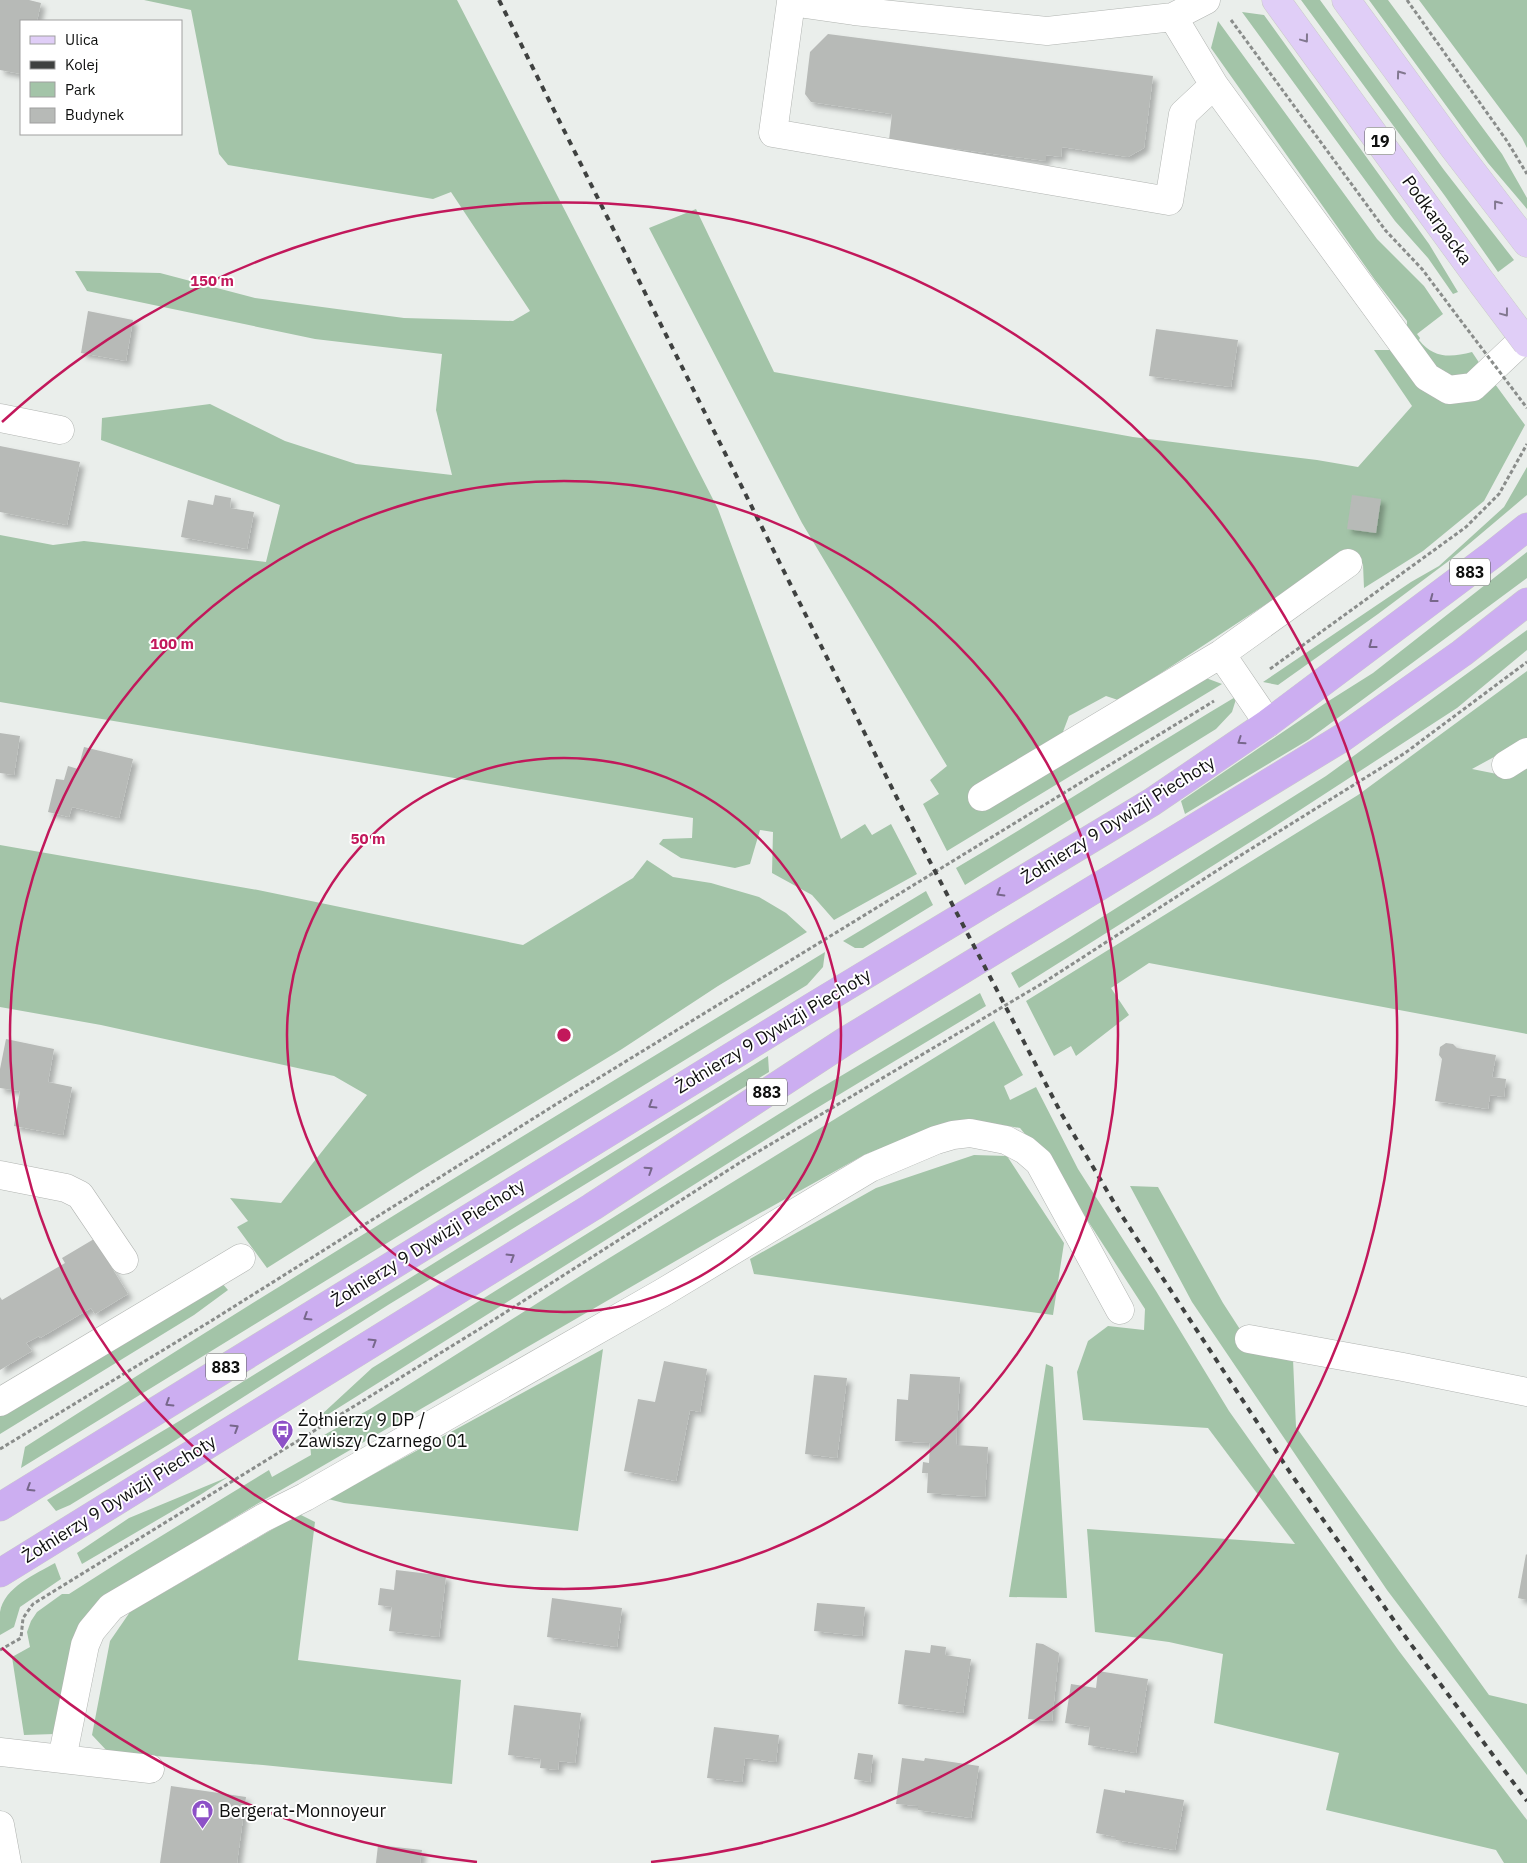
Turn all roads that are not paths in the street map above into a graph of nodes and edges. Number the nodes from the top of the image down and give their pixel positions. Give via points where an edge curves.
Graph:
1 (1206, 0) edge
2 (1276, 0) edge
3 (1346, 0) edge
4 (1173, 17) junction
5 (1214, 85) junction
6 (1527, 243) edge
7 (1527, 336) edge
8 (1527, 343) edge
9 (0, 418) edge
10 (60, 430) dead end
11 (1527, 527) edge
12 (1348, 563) dead end
13 (1527, 602) edge
14 (1221, 654) junction
15 (1268, 723) junction
16 (982, 797) dead end
17 (0, 1175) edge
18 (241, 1258) dead end
19 (124, 1260) dead end
20 (1120, 1310) dead end
21 (1248, 1339) dead end
22 (1527, 1392) edge
23 (0, 1402) edge
24 (0, 1506) edge
25 (0, 1573) edge
26 (0, 1752) edge
27 (62, 1759) junction
28 (150, 1769) dead end
29 (0, 1825) edge
30 (7, 1863) edge

1 - 4 street
2 -> 8 main road, Podkarpacka / 19, bridge
6 -> 3 main road
4 - 5 street
4 - 5 street via 1047,31 791,2 773,133 1169,202 1183,114
5 - 7 street via 1427,376 1449,390 1473,387
9 - 10 street
11 -> 15 highway, Żołnierzy 9 Dywizji Piechoty / 883
12 - 14 street
25 -> 13 highway, Żołnierzy 9 Dywizji Piechoty / 883 via 592,1207 844,1042 1342,738 1462,653
14 - 15 street
14 - 16 street
15 -> 24 highway, Żołnierzy 9 Dywizji Piechoty / 883 via 1152,802
17 - 19 street via 66,1188 80,1195
18 - 23 street
20 - 27 street via 1039,1162 1025,1150 987,1135 952,1135 870,1168 662,1293 111,1607 91,1631 85,1646
21 - 22 street
26 - 27 street
27 - 28 street
29 - 30 street

